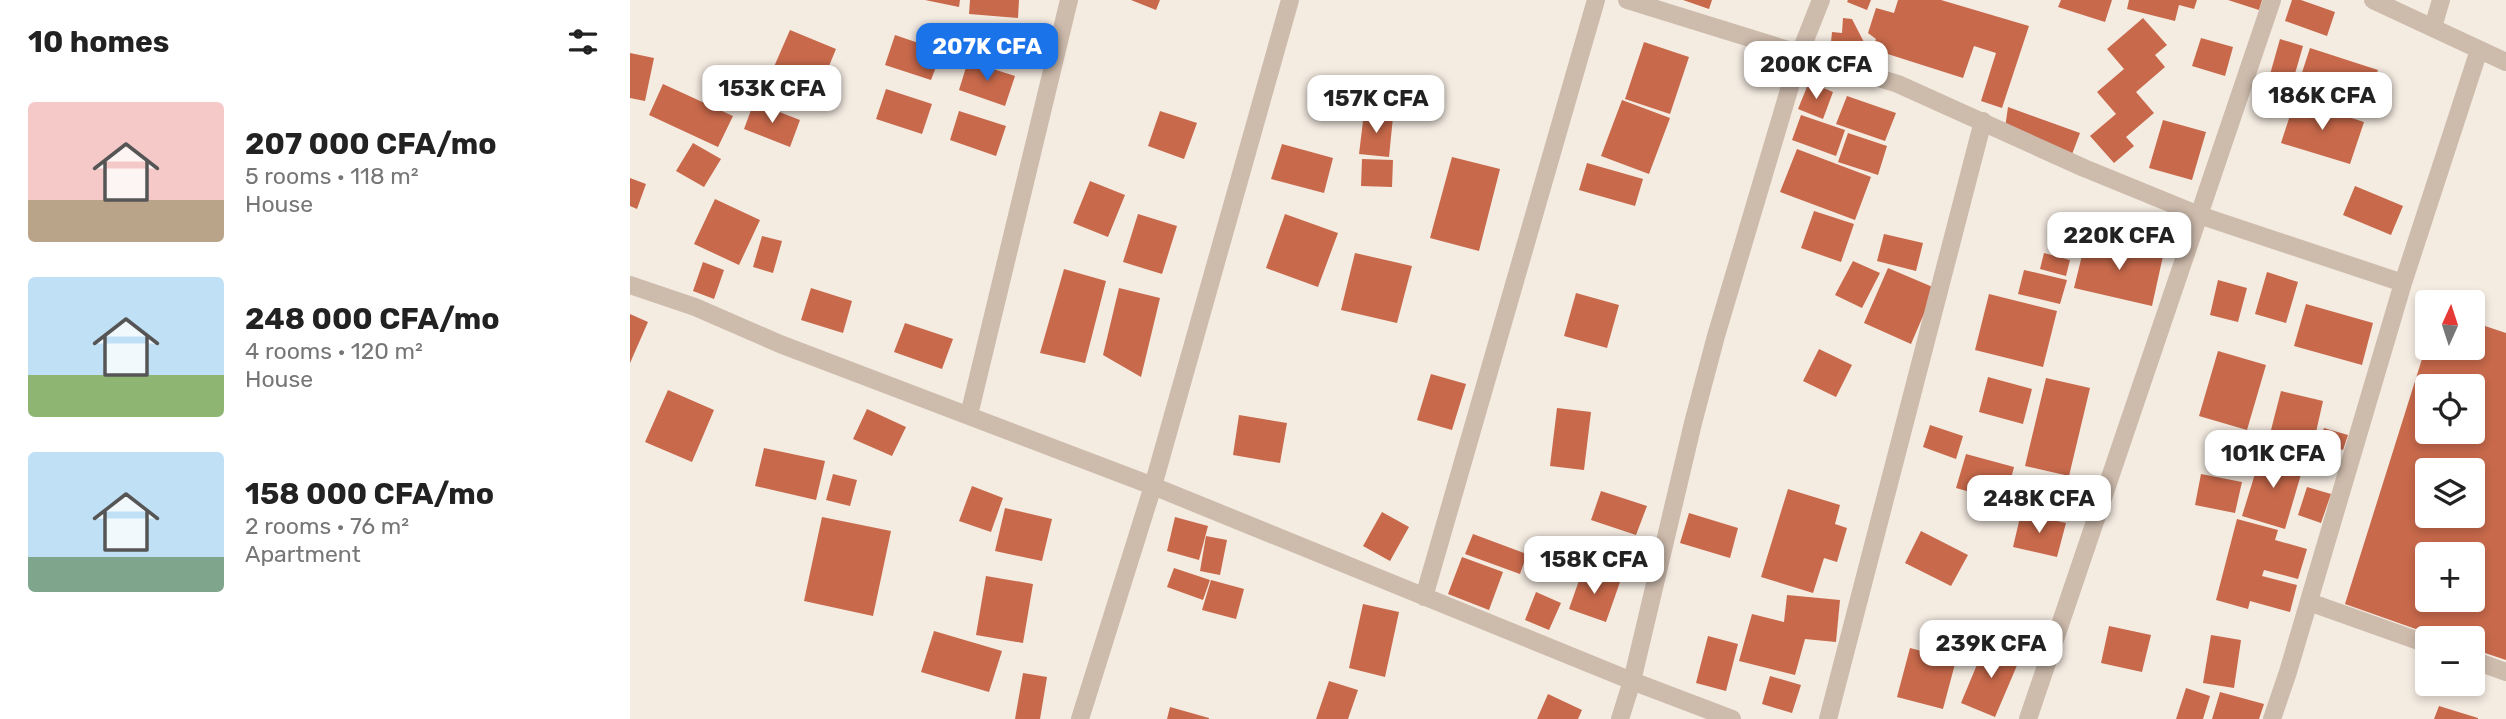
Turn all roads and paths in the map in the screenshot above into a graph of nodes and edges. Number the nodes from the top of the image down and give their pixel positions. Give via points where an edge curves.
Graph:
1 (1069, 0) edge
2 (1290, 0) edge
3 (1596, 0) edge
4 (1627, 0) edge
5 (1821, 0) edge
6 (2272, 0) edge
7 (2373, 0) edge
8 (2441, 0) edge
9 (2432, 27) junction
10 (2479, 50) junction
11 (1800, 53) junction
12 (2506, 62) edge
13 (1983, 121) junction
14 (2199, 215) junction
15 (2403, 283) junction
16 (630, 285) edge
17 (970, 415) junction
18 (1153, 486) junction
19 (1424, 597) junction
20 (2309, 601) junction
21 (2415, 640) edge
22 (2485, 664) edge
23 (2506, 672) edge
24 (1632, 681) junction
25 (1080, 719) edge
26 (1620, 719) edge
27 (1732, 719) edge
28 (1828, 719) edge
29 (2028, 719) edge
30 (2272, 719) edge

1 - 17 street
2 - 18 street
3 - 19 street
4 - 11 street
5 - 11 street
6 - 14 street
7 - 9 street
8 - 9 street
9 - 10 street
10 - 12 street
10 - 15 street
11 - 13 street via 1898,84
11 - 24 street via 1693,423
13 - 14 street
13 - 28 street
14 - 15 street
14 - 29 street
15 - 20 street
16 - 17 street
17 - 18 street
18 - 19 street
18 - 25 street
19 - 24 street
20 - 21 street
20 - 30 street
22 - 23 street
24 - 26 street
24 - 27 street

